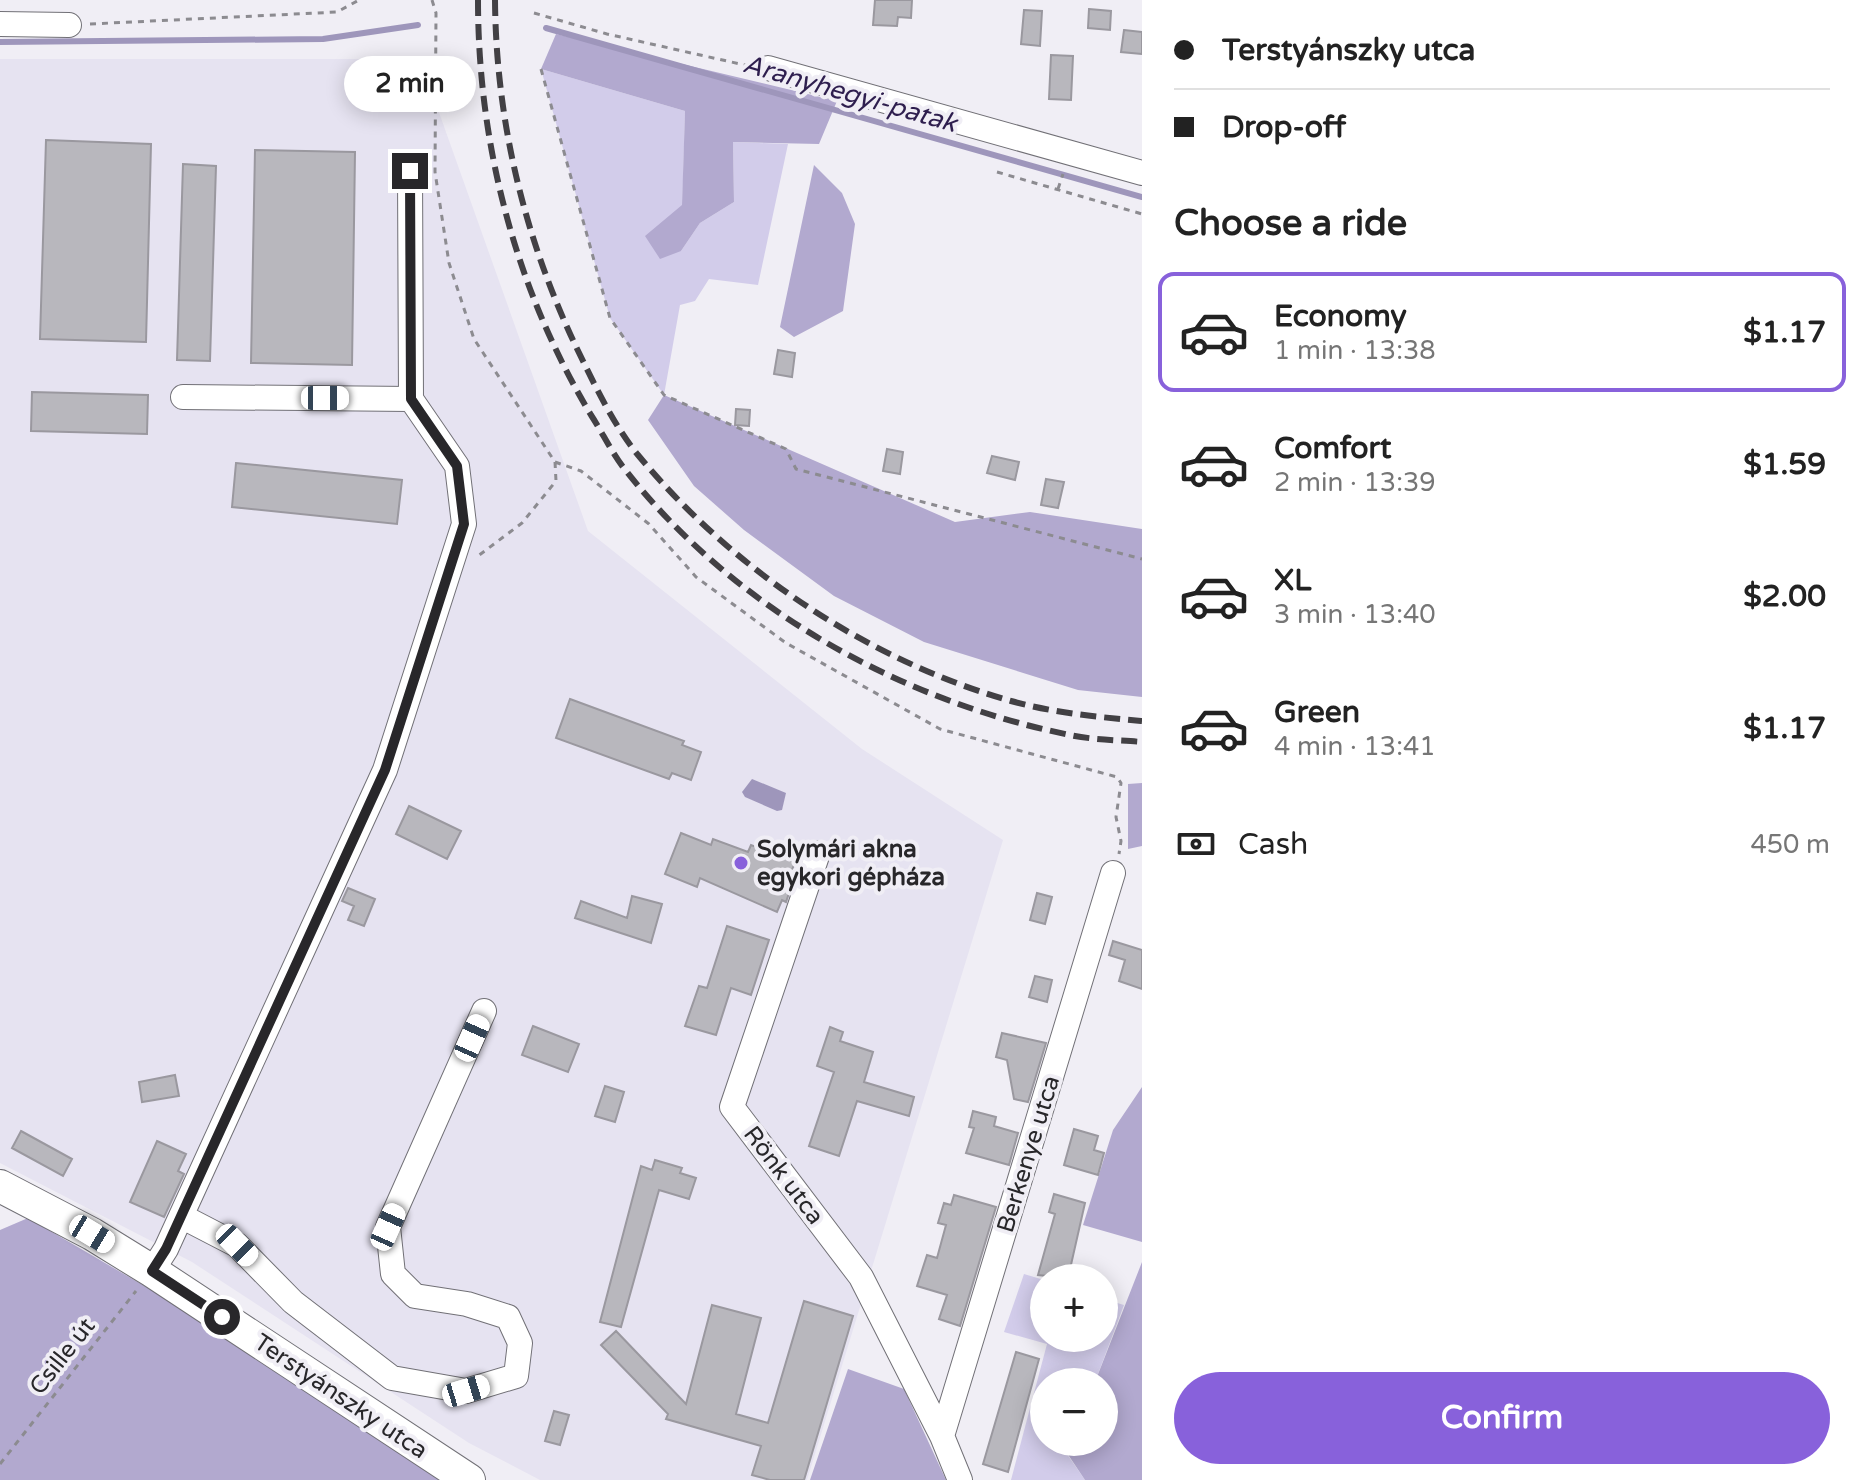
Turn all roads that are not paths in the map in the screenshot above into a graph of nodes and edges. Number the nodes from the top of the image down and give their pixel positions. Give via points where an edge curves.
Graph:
1 (0, 24) edge
2 (63, 25) road end
3 (768, 68) road end
4 (410, 171) dead end
5 (1142, 173) edge
6 (183, 397) dead end
7 (411, 399) junction
8 (818, 853) dead end
9 (1113, 873) dead end
10 (484, 1011) dead end
11 (0, 1186) edge
12 (181, 1216) junction
13 (152, 1271) junction
14 (942, 1436) junction
15 (469, 1480) edge
16 (960, 1480) edge

1 - 2 street
3 - 5 street
4 - 7 street
6 - 7 street
7 - 12 street via 457,466 464,524 385,770
8 - 14 street, Rönk utca via 732,1107 861,1277
9 - 14 street, Berkenye utca
10 - 12 street via 388,1227 393,1274 415,1296 508,1317 520,1343 516,1376 466,1391 392,1378 293,1302 237,1245
11 - 13 main road, Terstyánszky utca
12 - 13 street
13 - 15 main road, Terstyánszky utca
14 - 16 street, Rönk utca

